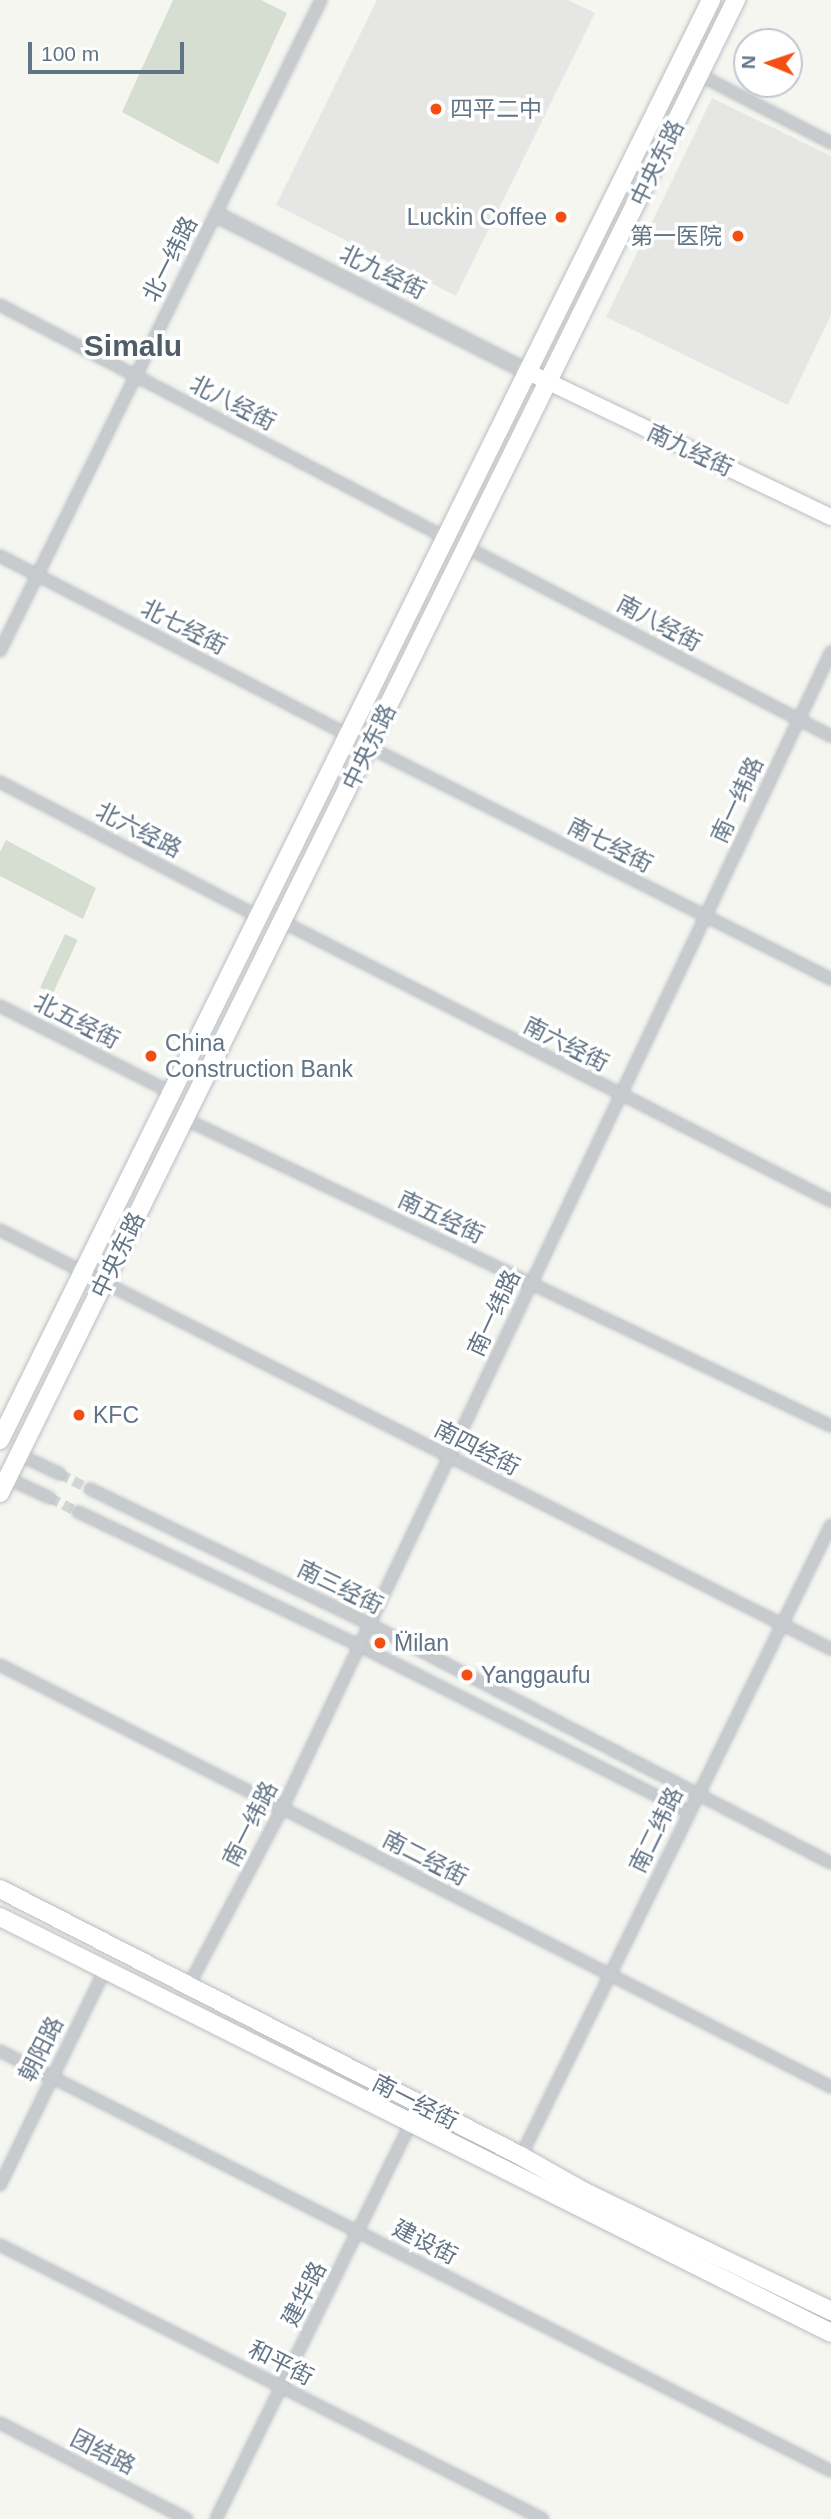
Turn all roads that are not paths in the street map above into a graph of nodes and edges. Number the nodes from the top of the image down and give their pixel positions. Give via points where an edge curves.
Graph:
1 (321, 0) edge
2 (710, 0) edge
3 (736, 0) edge
4 (700, 75) junction
5 (831, 143) edge
6 (217, 215) junction
7 (0, 305) edge
8 (528, 372) junction
9 (134, 376) junction
10 (549, 383) junction
11 (831, 517) edge
12 (446, 538) junction
13 (468, 548) junction
14 (0, 556) edge
15 (37, 574) junction
16 (0, 650) edge
17 (831, 652) edge
18 (799, 720) junction
19 (349, 735) junction
20 (831, 736) edge
21 (369, 747) junction
22 (0, 782) edge
23 (259, 916) junction
24 (706, 916) junction
25 (283, 922) junction
26 (831, 979) edge
27 (0, 1006) edge
28 (172, 1093) junction
29 (620, 1096) junction
30 (185, 1119) junction
31 (831, 1201) edge
32 (0, 1230) edge
33 (83, 1272) junction
34 (104, 1283) junction
35 (531, 1284) junction
36 (831, 1426) edge
37 (0, 1440) edge
38 (20, 1455) junction
39 (449, 1457) junction
40 (60, 1474) tunnel mouth
41 (4, 1485) edge
42 (90, 1489) tunnel mouth
43 (50, 1498) tunnel mouth
44 (78, 1512) tunnel mouth
45 (831, 1524) edge
46 (370, 1625) junction
47 (782, 1625) junction
48 (360, 1646) junction
49 (831, 1649) edge
50 (0, 1665) edge
51 (698, 1793) junction
52 (282, 1809) junction
53 (689, 1812) junction
54 (831, 1863) edge
55 (0, 1889) edge
56 (0, 1917) edge
57 (104, 1972) junction
58 (609, 1975) junction
59 (188, 1987) junction
60 (0, 2051) edge
61 (50, 2077) junction
62 (831, 2087) edge
63 (410, 2125) junction
64 (521, 2155) junction
65 (0, 2185) edge
66 (359, 2232) junction
67 (0, 2245) edge
68 (831, 2311) edge
69 (831, 2333) edge
70 (281, 2387) junction
71 (0, 2423) edge
72 (831, 2471) edge
73 (187, 2519) edge
74 (216, 2519) edge
75 (543, 2519) edge

1 - 6 street, 北一纬路
2 - 8 main road, 中央东路
3 - 4 main road, 中央东路
4 - 5 street
4 - 10 main road, 中央东路
6 - 8 street, 北九经街
6 - 9 street, 北一纬路
7 - 9 street, 北八经街
8 - 10 main road, 南九经街
8 - 12 main road, 中央东路
9 - 12 street, 北八经街
9 - 15 street, 北一纬路
10 - 11 main road, 南九经街
10 - 13 main road, 中央东路
12 - 19 main road, 中央东路
13 - 18 street, 南八经街
13 - 21 main road, 中央东路
14 - 15 street, 北七经街
15 - 16 street, 北一纬路
15 - 19 street, 北七经街
17 - 18 street, 南一纬路
18 - 20 street, 南八经街
18 - 24 street, 南一纬路
19 - 23 main road, 中央东路
21 - 24 street, 南七经街
21 - 25 main road, 中央东路
22 - 23 street, 北六经路
23 - 28 main road, 中央东路
24 - 26 street, 南七经街
24 - 29 street, 南一纬路
25 - 29 street, 南六经街
25 - 30 main road, 中央东路
27 - 28 street, 北五经街
28 - 33 main road, 中央东路
29 - 31 street, 南六经街
29 - 35 street, 南一纬路
30 - 34 main road, 中央东路
30 - 35 street, 南五经街
32 - 33 street, 南四经街
33 - 34 street, 南四经街
33 - 37 main road, 中央东路
34 - 38 main road, 中央东路
34 - 39 street, 南四经街
35 - 36 street, 南五经街
35 - 39 street, 南一纬路
38 - 40 street
38 - 41 main road, 中央东路
39 - 46 street, 南一纬路
39 - 47 street, 南四经街
41 - 43 street
42 - 46 street, 南三经街
44 - 48 street
45 - 47 street, 南二纬路
46 - 48 street, 南一纬路
46 - 51 street, 南三经街
47 - 49 street, 南四经街
47 - 51 street, 南二纬路
48 - 52 street, 南一纬路
48 - 53 street
50 - 52 street, 南二经街
51 - 53 street, 南二纬路
51 - 54 street, 南三经街
52 - 58 street, 南二经街
52 - 59 street, 南一纬路
53 - 58 street, 南二纬路
55 - 59 main road, 南一经街
56 - 57 main road, 南一经街
57 - 61 street, 朝阳路
57 - 63 main road, 南一经街
58 - 62 street, 南二经街
58 - 64 street, 南二纬路
59 - 64 main road, 南一经街
60 - 61 street, 建设街
61 - 65 street, 朝阳路
61 - 66 street, 建设街
63 - 66 street, 建华路
63 - 69 main road, 南一经街
64 - 68 main road, 南一经街 via 583,2191
66 - 70 street, 建华路
66 - 72 street, 建设街
67 - 70 street, 和平街
70 - 74 street, 建华路
70 - 75 street, 和平街
71 - 73 street, 团结路

